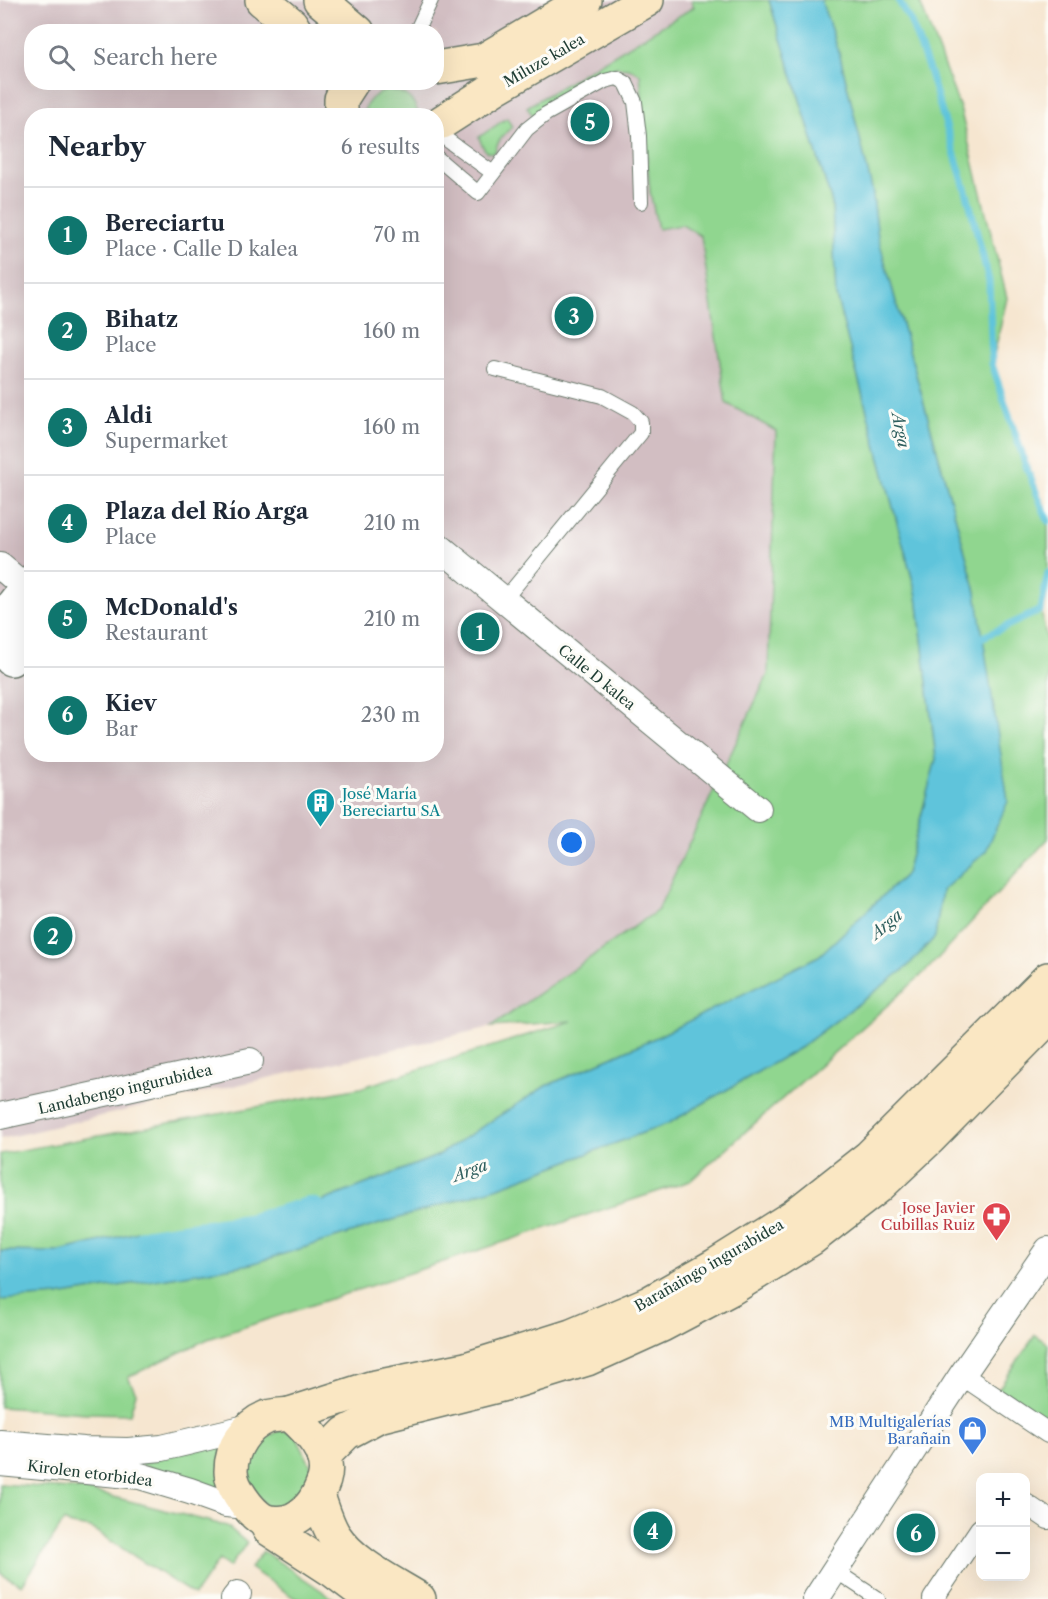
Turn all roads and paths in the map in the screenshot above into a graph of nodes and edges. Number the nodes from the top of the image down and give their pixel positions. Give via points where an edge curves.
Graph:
1 (262, 0) edge
2 (320, 0) edge
3 (431, 0) edge
4 (585, 0) edge
5 (646, 0) edge
6 (291, 24) edge
7 (348, 24) edge
8 (420, 24) edge
9 (444, 67) edge
10 (437, 90) edge
11 (439, 108) edge
12 (444, 134) edge
13 (444, 141) edge
14 (444, 145) edge
15 (493, 173) junction
16 (641, 202) dead end
17 (495, 369) dead end
18 (444, 551) edge
19 (0, 566) edge
20 (24, 591) edge
21 (504, 600) junction
22 (24, 602) edge
23 (24, 611) edge
24 (0, 621) edge
25 (24, 644) edge
26 (5, 666) edge
27 (758, 809) dead end
28 (1048, 979) edge
29 (1048, 1018) edge
30 (249, 1061) dead end
31 (0, 1116) edge
32 (1048, 1250) edge
33 (962, 1375) junction
34 (290, 1414) junction
35 (250, 1427) junction
36 (1048, 1433) edge
37 (0, 1443) edge
38 (323, 1456) junction
39 (0, 1463) edge
40 (318, 1496) junction
41 (1030, 1507) edge
42 (257, 1513) junction
43 (1048, 1519) edge
44 (976, 1536) edge
45 (834, 1570) junction
46 (371, 1599) edge
47 (419, 1599) edge
48 (816, 1599) edge
49 (878, 1599) edge
50 (933, 1599) edge

1 - 6 main road
2 - 7 main road
3 - 8 lane
4 - 9 main road, Miluze kalea via 484,60
5 - 12 main road, Miluze kalea via 495,88
10 - 11 main road
13 - 15 lane
14 - 15 lane via 477,193
15 - 16 lane via 533,124 616,78 626,83 635,102
17 - 21 lane via 602,396 633,413 641,422 641,433
18 - 21 street, Calle D kalea
19 - 20 street
21 - 27 street, Calle D kalea
22 - 24 street
23 - 26 street
25 - 26 street
28 - 34 main road, Barañaingo ingurabidea via 870,1157 794,1216 716,1265 649,1303 571,1336 466,1369 371,1388
29 - 38 main road, Barañaingo ingurabidea via 878,1187 811,1239 732,1288 587,1359 378,1416 346,1433
30 - 31 street, Landabengo ingurubidea
32 - 33 street
33 - 36 street
33 - 45 street
34 - 35 main road via 268,1416
34 - 38 main road via 309,1431
35 - 37 street, Kirolen etorbidea via 162,1448 128,1451
35 - 42 main road via 236,1445 231,1472 239,1493
38 - 40 main road via 325,1476
39 - 42 street, Kirolen etorbidea via 140,1476
40 - 42 main road via 305,1513 287,1522
40 - 47 main road via 334,1534 348,1551
41 - 43 street
42 - 46 main road via 269,1529
44 - 50 street
45 - 48 street
45 - 49 lane

